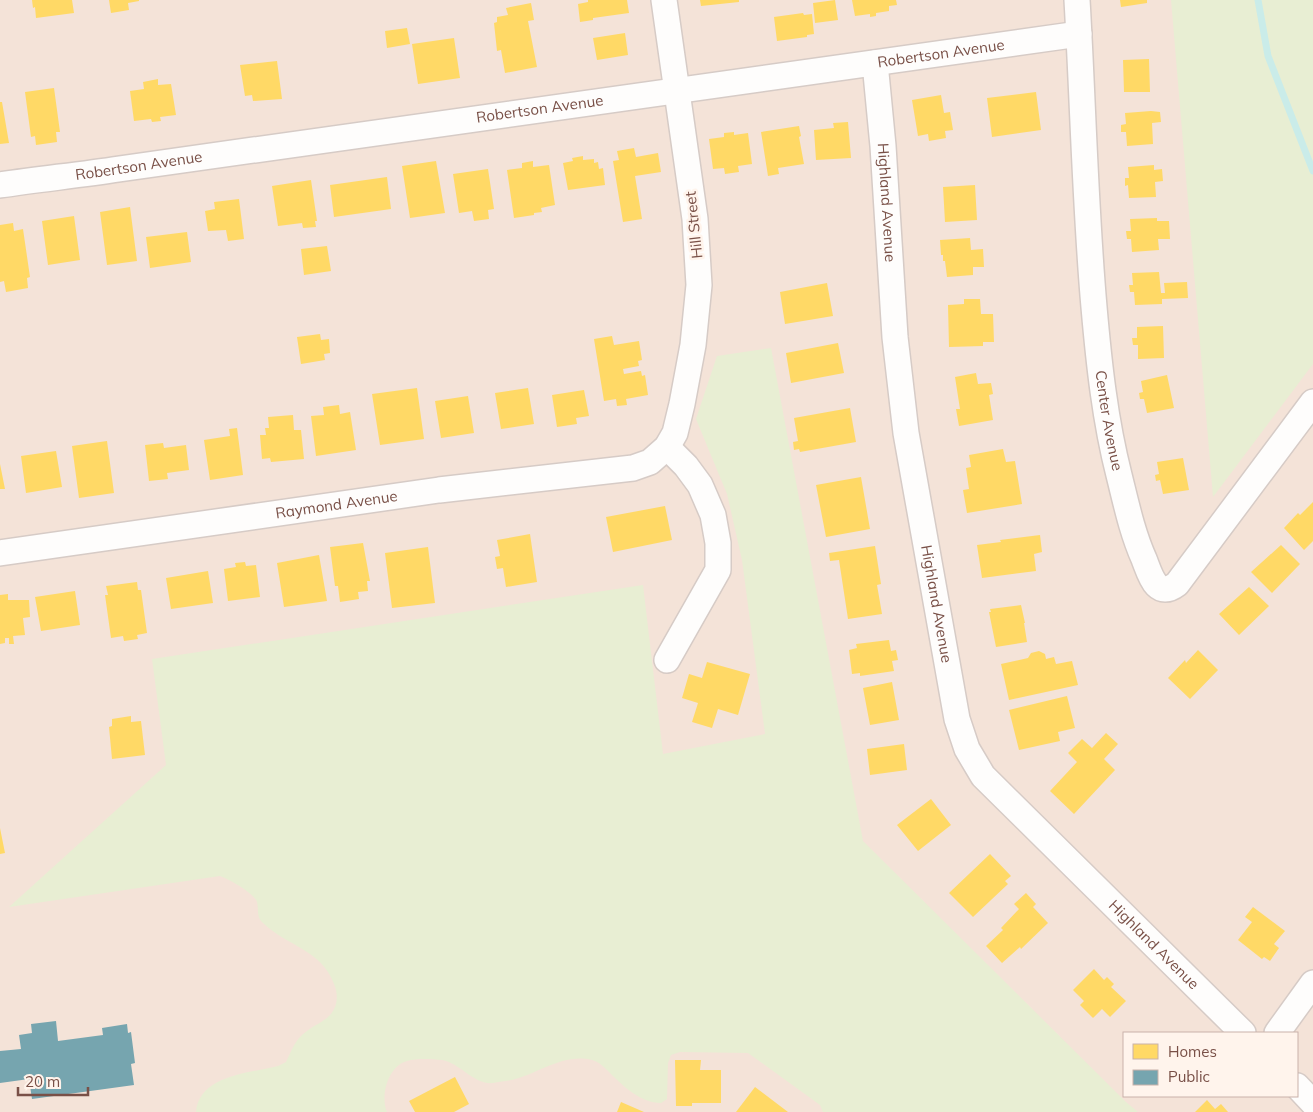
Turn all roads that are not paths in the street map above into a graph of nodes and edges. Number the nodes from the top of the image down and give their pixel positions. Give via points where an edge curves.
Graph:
1 (664, 0) edge
2 (1077, 0) edge
3 (1079, 34) junction
4 (875, 63) junction
5 (676, 89) junction
6 (0, 185) edge
7 (1313, 402) edge
8 (667, 447) junction
9 (0, 553) edge
10 (667, 660) dead end
11 (1313, 982) edge
12 (1242, 1032) edge
13 (1278, 1032) edge
14 (1298, 1087) edge
15 (1313, 1103) edge

1 - 5 street, Hill Street
2 - 3 street, Center Avenue
3 - 4 street, Robertson Avenue
3 - 7 street, Center Avenue via 1100,375 1112,449 1140,550 1155,584 1162,589 1177,584
4 - 5 street, Robertson Avenue
4 - 12 street, Highland Avenue via 895,338 906,433 957,719 967,749 984,776
5 - 6 street, Robertson Avenue
5 - 8 street, Hill Street via 695,219 699,286 682,404 675,434
8 - 9 street, Raymond Avenue via 650,462 633,468 440,490
8 - 10 street via 700,484 713,515 718,542 718,570
11 - 13 street
14 - 15 street

